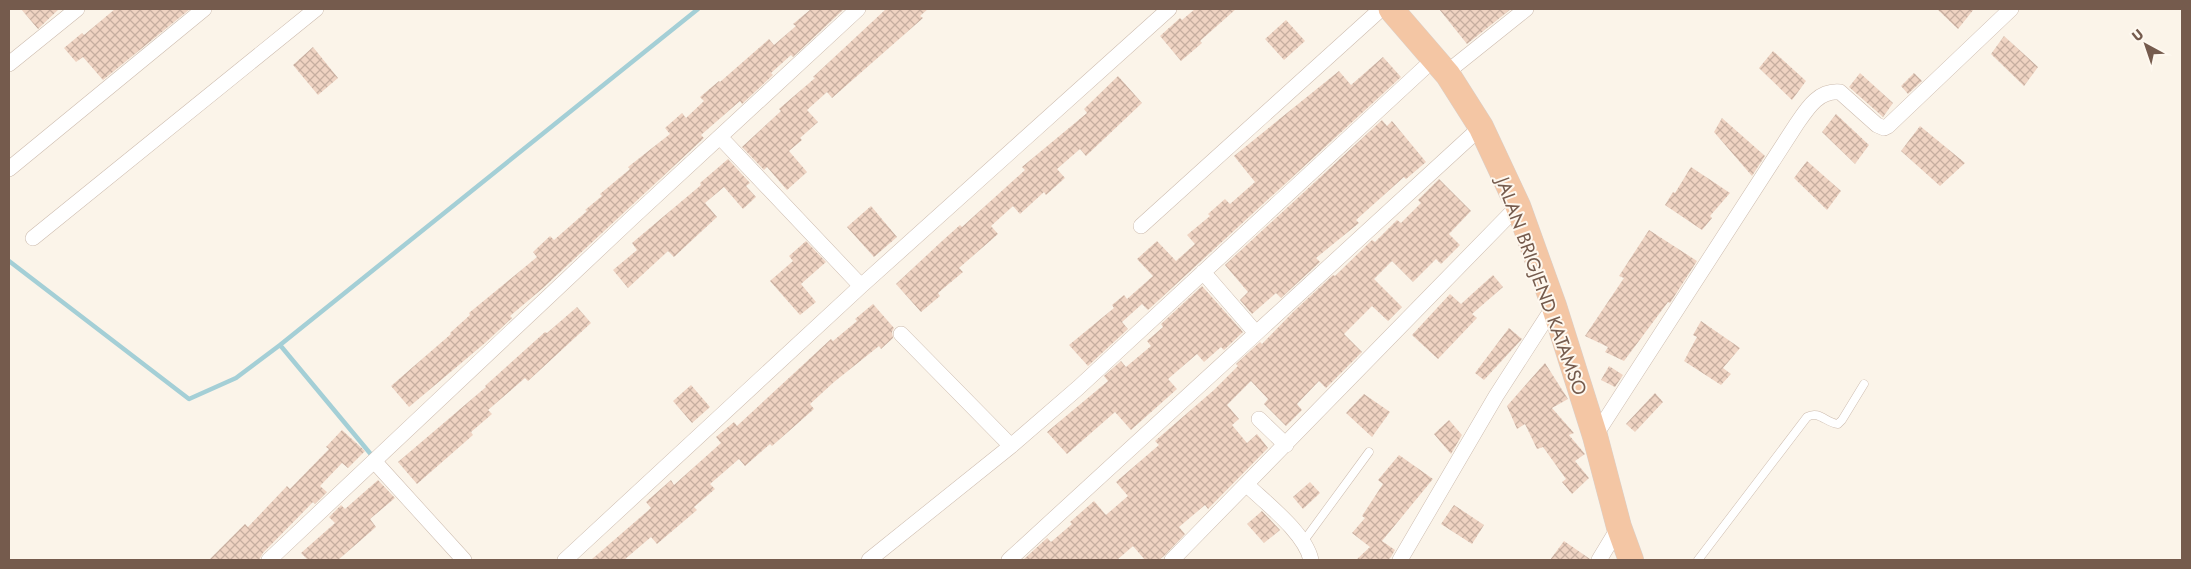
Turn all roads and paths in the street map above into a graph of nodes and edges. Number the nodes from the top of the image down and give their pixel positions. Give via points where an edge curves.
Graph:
1 (77, 9) edge
2 (204, 9) edge
3 (316, 9) edge
4 (858, 9) edge
5 (1169, 9) edge
6 (1381, 9) edge
7 (1392, 9) edge
8 (1526, 9) edge
9 (2012, 9) edge
10 (9, 64) edge
11 (1441, 66) junction
12 (1481, 127) junction
13 (720, 137) junction
14 (9, 169) edge
15 (1518, 206) junction
16 (1141, 226) dead end
17 (33, 238) dead end
18 (1203, 272) junction
19 (861, 286) junction
20 (1554, 306) junction
21 (1256, 333) junction
22 (901, 334) dead end
23 (1864, 384) dead end
24 (1259, 419) dead end
25 (1594, 436) junction
26 (1286, 445) junction
27 (1011, 446) junction
28 (1369, 452) dead end
29 (374, 461) junction
30 (1247, 485) junction
31 (1619, 527) junction
32 (1303, 542) junction
33 (269, 560) edge
34 (464, 560) edge
35 (564, 560) edge
36 (869, 560) edge
37 (1009, 560) edge
38 (1172, 560) edge
39 (1311, 560) edge
40 (1400, 560) edge
41 (1599, 560) edge
42 (1631, 560) edge
43 (1698, 560) edge

1 - 10 street
2 - 14 street
3 - 17 street
4 - 13 street
5 - 19 street
6 - 16 street
7 - 11 highway, JALAN BRIGJEND KATAMSO
8 - 11 street
9 - 25 street via 1884,128 1840,92 1830,92 1815,100
11 - 12 highway, JALAN BRIGJEND KATAMSO
11 - 18 street
12 - 15 highway, JALAN BRIGJEND KATAMSO
12 - 21 street
13 - 19 street
13 - 29 street
15 - 20 highway, JALAN BRIGJEND KATAMSO
15 - 26 street
18 - 21 street
18 - 27 street
19 - 35 street
20 - 25 highway, JALAN BRIGJEND KATAMSO
20 - 40 street via 1496,396
21 - 37 street
22 - 27 street
23 - 43 lane via 1838,424 1818,414 1807,417
24 - 26 street
25 - 31 highway, JALAN BRIGJEND KATAMSO
26 - 30 street
27 - 36 street
28 - 32 lane
29 - 33 street
29 - 34 street
30 - 32 street
30 - 38 street
31 - 41 street
31 - 42 highway, JALAN BRIGJEND KATAMSO
32 - 39 street

